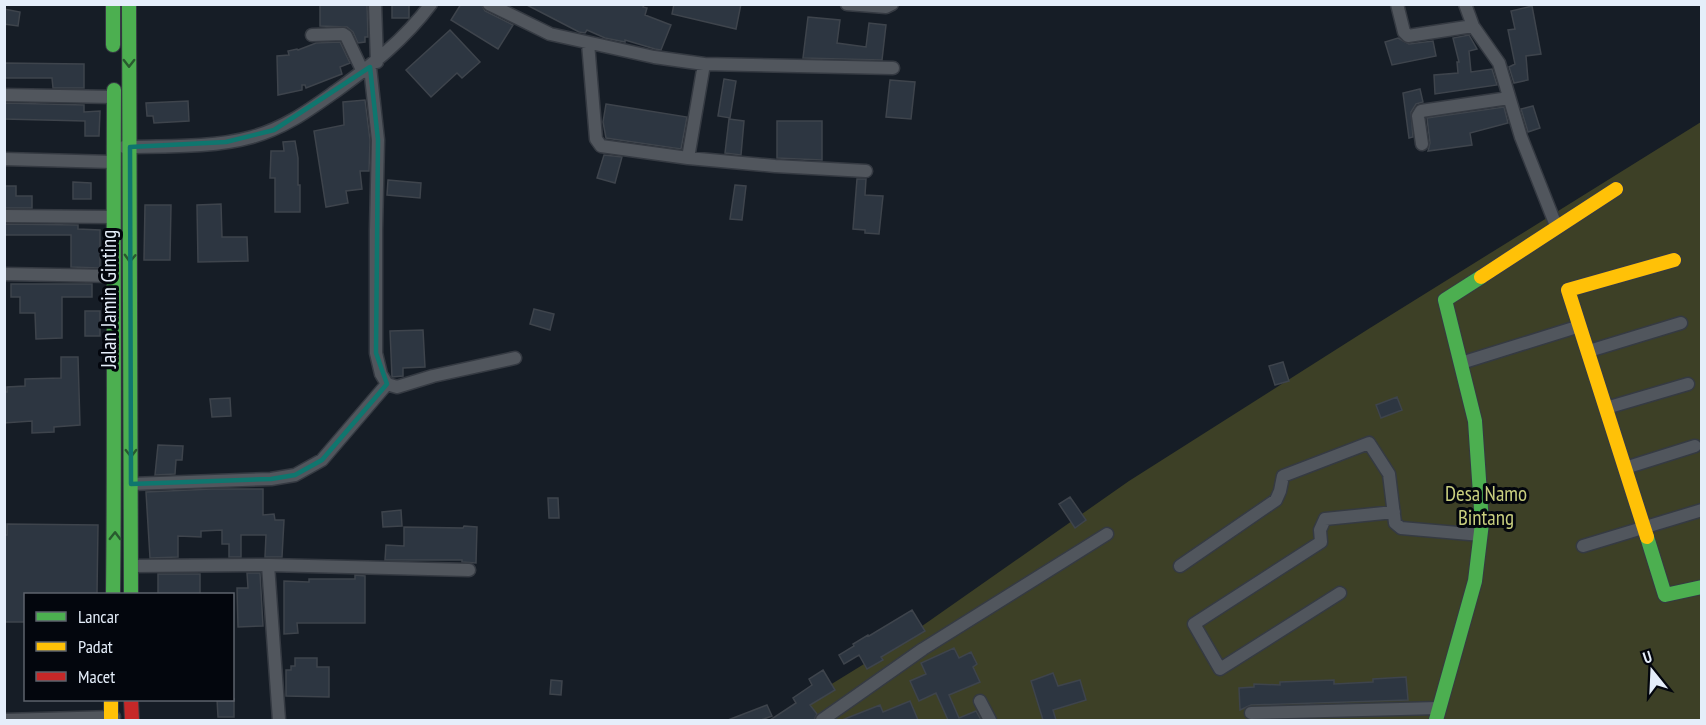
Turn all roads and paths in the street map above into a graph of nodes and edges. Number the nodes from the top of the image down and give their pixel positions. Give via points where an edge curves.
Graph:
1 (113, 4) edge
2 (129, 4) edge
3 (375, 4) edge
4 (431, 4) edge
5 (489, 4) edge
6 (847, 4) edge
7 (892, 4) edge
8 (1396, 4) edge
9 (1465, 4) edge
10 (1473, 26) junction
11 (312, 35) dead end
12 (588, 43) junction
13 (704, 64) junction
14 (370, 67) junction
15 (893, 68) dead end
16 (4, 95) edge
17 (114, 97) junction
18 (1509, 98) junction
19 (1422, 144) dead end
20 (114, 147) junction
21 (130, 147) junction
22 (688, 158) junction
23 (4, 159) edge
24 (113, 162) junction
25 (130, 164) junction
26 (866, 171) dead end
27 (1616, 189) dead end
28 (4, 216) edge
29 (113, 217) junction
30 (1557, 228) junction
31 (1674, 260) dead end
32 (4, 274) edge
33 (113, 276) junction
34 (1681, 323) dead end
35 (1580, 326) junction
36 (1589, 351) junction
37 (515, 358) dead end
38 (1461, 363) junction
39 (387, 384) junction
40 (1688, 384) dead end
41 (1606, 408) junction
42 (1695, 446) dead end
43 (1625, 468) junction
44 (131, 484) junction
45 (1701, 510) edge
46 (1394, 512) junction
47 (1644, 527) junction
48 (1107, 534) dead end
49 (1481, 535) junction
50 (1583, 546) dead end
51 (130, 566) junction
52 (268, 566) junction
53 (1180, 566) dead end
54 (469, 570) dead end
55 (1701, 587) edge
56 (113, 593) edge
57 (131, 593) edge
58 (1340, 593) dead end
59 (111, 701) edge
60 (131, 701) edge
61 (980, 701) dead end
62 (1251, 713) dead end
63 (1437, 714) edge
64 (111, 719) edge
65 (4, 720) edge
66 (132, 720) edge
67 (279, 720) edge
68 (822, 720) edge
69 (990, 720) edge

1 - 17 main road, Jalan Jamin Ginting
2 -> 21 main road, Jalan Jamin Ginting
3 - 14 street
4 - 14 street via 417,23
5 - 12 street via 550,34
6 - 7 street via 886,8
8 - 10 street via 1408,36
9 - 10 street
10 - 18 street via 1499,63
11 - 14 street via 343,34
12 - 13 street
12 - 22 street via 599,145
13 - 15 street
13 - 22 street
14 - 21 street via 294,121 274,130 226,142
14 - 39 street via 378,140 376,353
16 - 17 street
17 - 20 main road, Jalan Jamin Ginting
18 - 19 street via 1420,111
18 - 30 street
20 - 21 street
20 - 24 main road, Jalan Jamin Ginting
21 - 25 main road, Jalan Jamin Ginting
22 - 26 street
23 - 24 street
24 - 25 main road
24 - 29 main road, Jalan Jamin Ginting
25 -> 44 main road, Jalan Jamin Ginting
27 - 30 main road
28 - 29 street
29 - 33 main road, Jalan Jamin Ginting
30 - 38 main road via 1445,300
31 - 35 main road via 1568,290
32 - 33 street
56 -> 33 main road, Jalan Jamin Ginting
34 - 36 street
35 - 36 main road
35 - 38 street
36 - 41 main road
37 - 39 street via 397,387
38 - 49 main road via 1475,421
39 - 44 street via 322,460 295,475
40 - 41 street
41 - 43 main road
42 - 43 street
43 - 47 main road
44 - 51 main road, Jalan Jamin Ginting
45 - 47 street
46 - 49 street via 1395,523 1401,528
46 - 53 street via 1389,474 1369,443 1283,476 1276,500
46 - 58 street via 1325,519 1320,530 1321,542 1194,624 1220,669
47 - 50 street
47 - 55 main road via 1665,595
48 - 68 street via 923,649
49 - 63 main road via 1475,581
51 - 52 street
51 - 57 main road, Jalan Jamin Ginting
52 - 54 street
52 - 67 street
59 - 64 main road
60 - 66 main road
61 - 69 street
62 - 63 street
64 - 65 street
64 - 66 street

